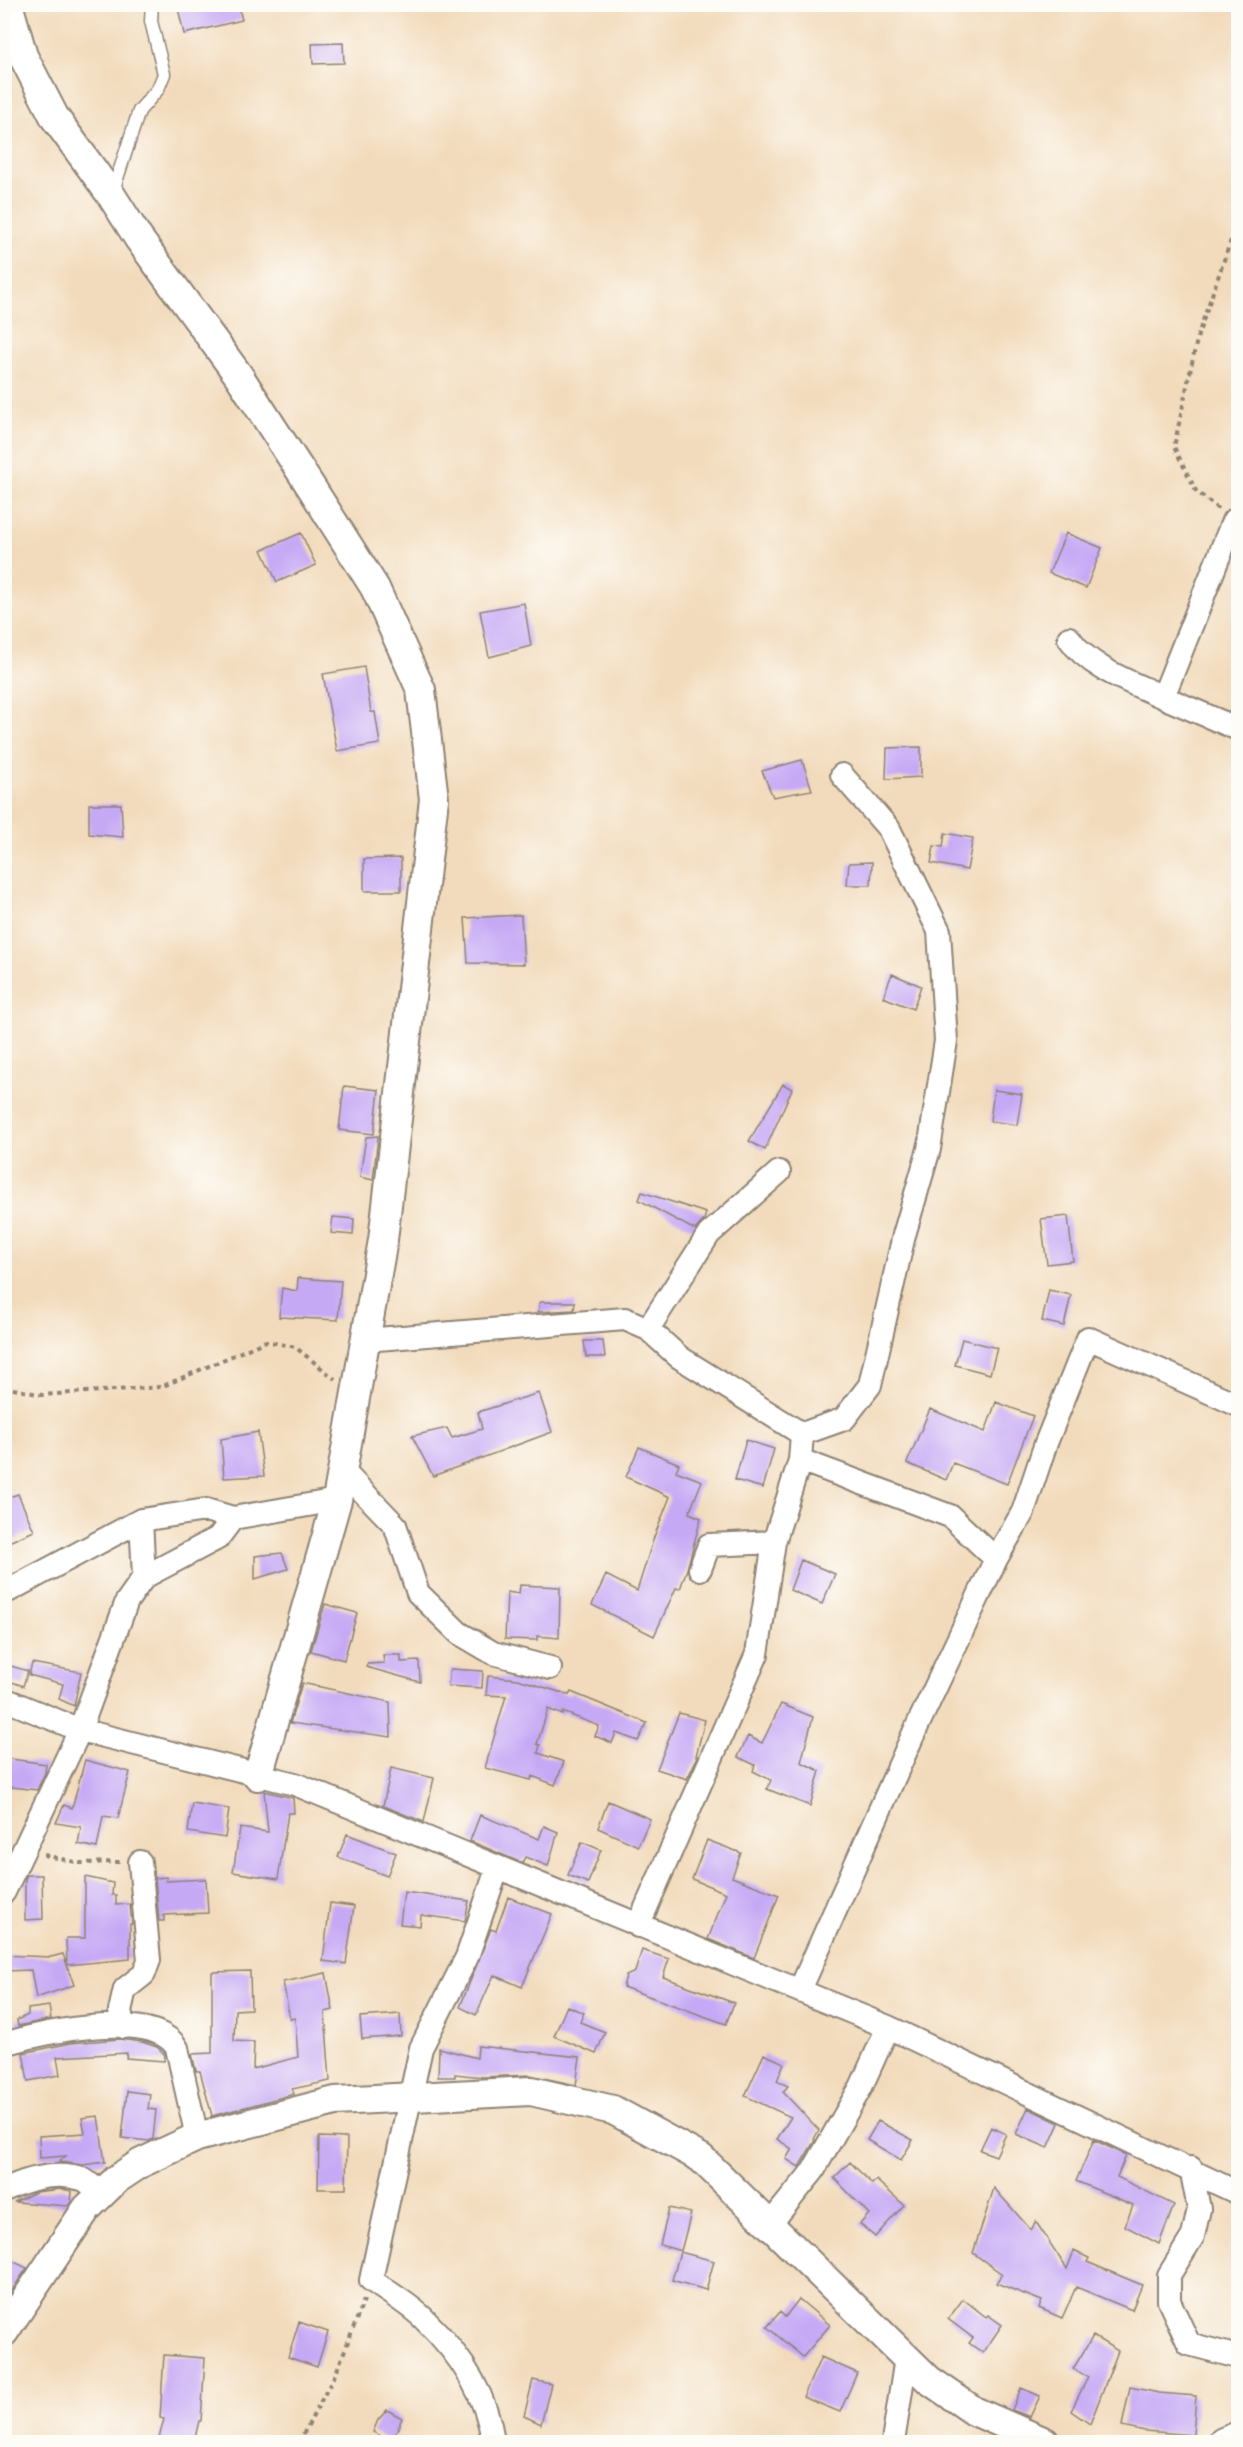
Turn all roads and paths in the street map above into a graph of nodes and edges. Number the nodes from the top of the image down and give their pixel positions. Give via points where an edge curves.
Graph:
1 (8, 4) edge
2 (152, 4) edge
3 (111, 195) junction
4 (1239, 220) edge
5 (1236, 522) edge
6 (1070, 638) dead end
7 (1163, 696) junction
8 (1239, 729) edge
9 (842, 775) dead end
10 (779, 1172) dead end
11 (648, 1329) junction
12 (365, 1340) junction
13 (4, 1387) edge
14 (356, 1395) junction
15 (1239, 1405) edge
16 (802, 1434) junction
17 (800, 1460) junction
18 (343, 1472) junction
19 (338, 1500) junction
20 (233, 1518) junction
21 (141, 1520) junction
22 (774, 1542) junction
23 (996, 1558) junction
24 (700, 1569) dead end
25 (144, 1577) junction
26 (4, 1593) edge
27 (550, 1668) dead end
28 (4, 1699) edge
29 (80, 1730) junction
30 (258, 1776) junction
31 (23, 1851) junction
32 (140, 1862) joint
33 (497, 1869) junction
34 (4, 1892) edge
35 (638, 1926) junction
36 (800, 1990) junction
37 (124, 2027) junction
38 (888, 2027) junction
39 (4, 2044) edge
40 (412, 2096) junction
41 (197, 2137) junction
42 (1191, 2168) junction
43 (4, 2190) edge
44 (101, 2193) junction
45 (1239, 2193) edge
46 (770, 2224) junction
47 (371, 2280) junction
48 (4, 2332) edge
49 (1239, 2357) edge
50 (906, 2358) junction
51 (1239, 2436) edge
52 (299, 2442) edge
53 (493, 2442) edge
54 (893, 2442) edge
55 (1045, 2442) edge
56 (1224, 2442) edge

1 - 3 street via 23,56 55,118
2 - 3 lane via 151,21 164,74 158,89 139,111
3 - 12 street via 139,240 239,376 375,588 421,690 434,799 383,1240
4 - 5 path via 1198,335 1174,447 1196,490
5 - 7 street
6 - 7 street via 1094,663
7 - 8 street
9 - 16 street via 889,829 939,931 946,1041 929,1149 904,1235 870,1385 844,1419
10 - 11 street via 709,1234
11 - 12 street via 626,1319
11 - 16 street via 679,1357
12 - 14 street
13 - 14 path via 42,1395 161,1387 266,1341 295,1347
14 - 18 street
15 - 23 street via 1088,1338 1023,1512
16 - 17 street
17 - 22 street
17 - 23 street via 950,1516
18 - 19 street
18 - 27 street via 395,1525 418,1593 459,1633 493,1653
19 - 20 street
19 - 30 street
20 - 21 street via 206,1510
20 - 25 street via 218,1538
21 - 25 street
21 - 26 street
22 - 24 street via 709,1545
22 - 35 street via 757,1654
23 - 36 street
25 - 29 street via 127,1601
28 - 29 street
29 - 30 street
29 - 31 street
30 - 33 street via 294,1784
31 - 32 path via 80,1863
31 - 34 street
32 - 37 street via 149,1960 144,1974 125,1989 120,2011
33 - 35 street
33 - 40 street via 467,1957 421,2048
35 - 36 street
36 - 38 street
37 - 39 street via 107,2025 38,2034
37 - 41 street via 142,2029 173,2041
38 - 42 street
38 - 46 street via 861,2087 813,2171
40 - 41 street via 334,2101
40 - 46 street via 531,2091 613,2110 701,2158
40 - 47 street
41 - 44 street via 141,2163
42 - 45 street
42 - 49 street via 1199,2209 1193,2236 1169,2275 1168,2301 1189,2344
43 - 44 street via 45,2175 83,2179
44 - 48 street
46 - 50 street
47 - 52 path via 336,2373
47 - 53 street via 423,2318 467,2367 490,2422
50 - 54 street
50 - 55 street via 929,2380 974,2411
51 - 56 street

